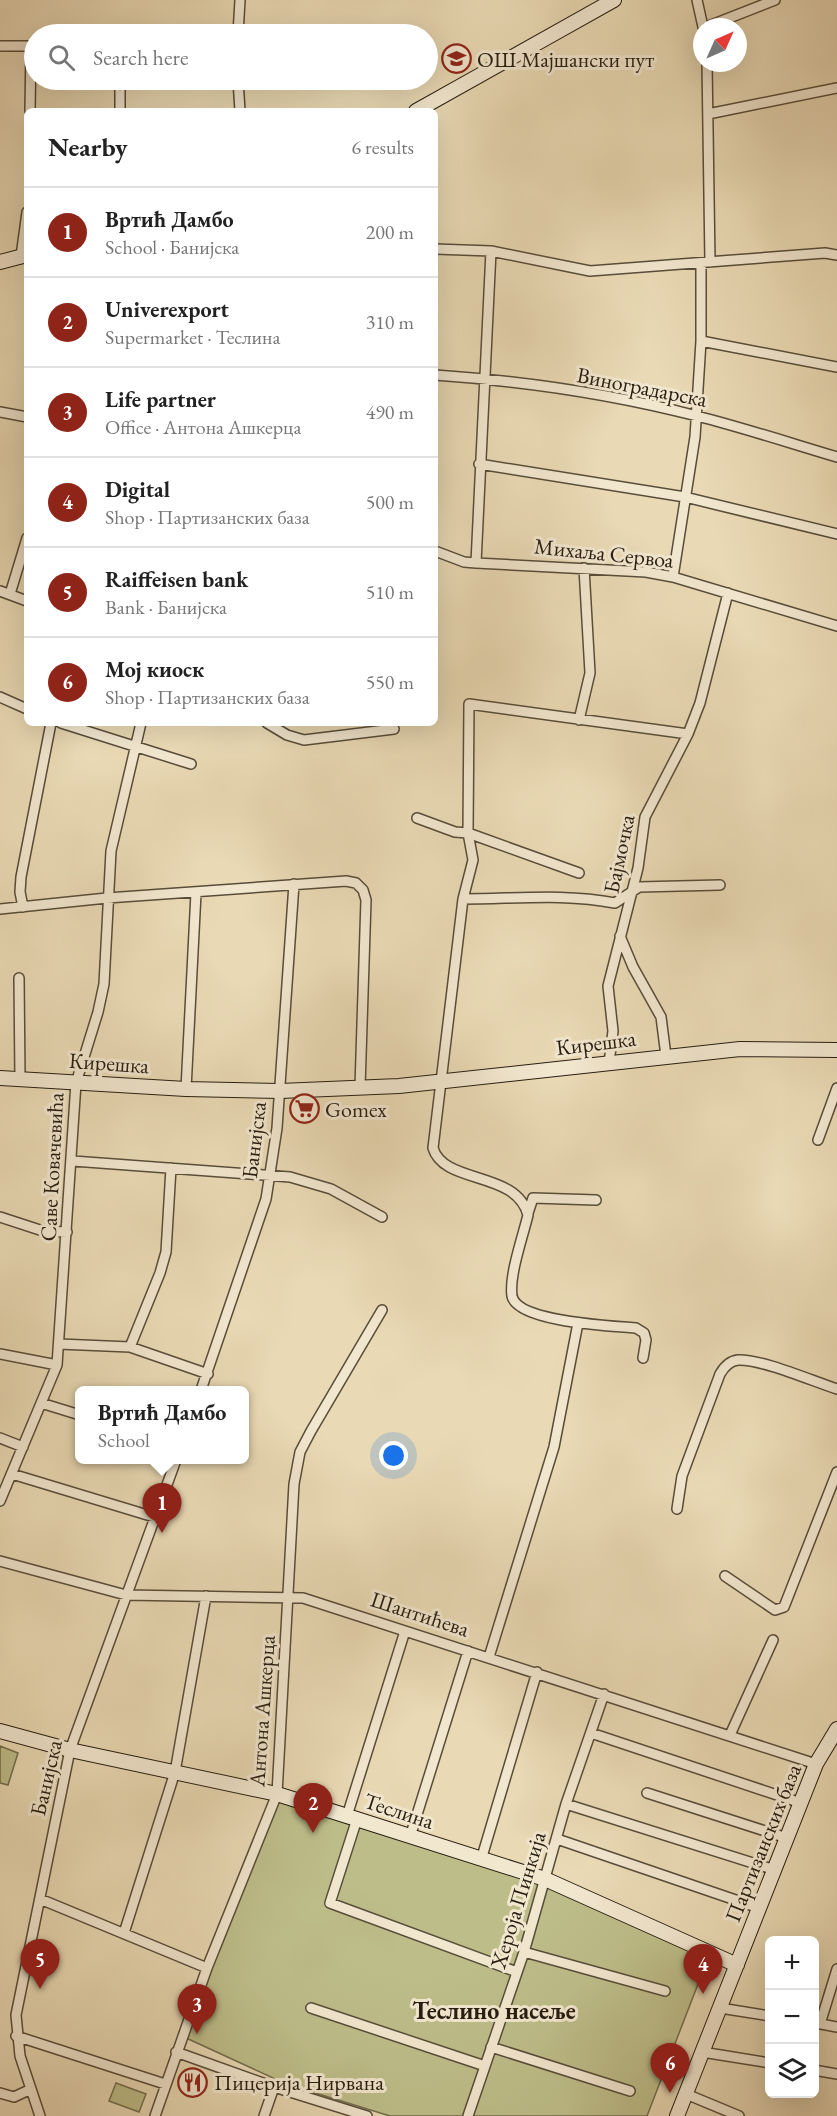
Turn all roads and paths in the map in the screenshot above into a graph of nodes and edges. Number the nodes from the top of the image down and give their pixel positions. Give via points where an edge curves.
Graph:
1 (240, 0) edge
2 (614, 0) edge
3 (698, 0) edge
4 (775, 0) edge
5 (600, 4) edge
6 (703, 18) edge
7 (728, 18) edge
8 (239, 24) edge
9 (0, 46) edge
10 (24, 46) edge
11 (706, 72) edge
12 (837, 88) edge
13 (31, 90) edge
14 (120, 90) edge
15 (239, 90) edge
16 (30, 108) edge
17 (120, 108) edge
18 (240, 108) edge
19 (421, 108) edge
20 (708, 114) junction
21 (438, 249) edge
22 (491, 251) junction
23 (24, 255) edge
24 (837, 255) edge
25 (0, 262) edge
26 (706, 263) junction
27 (701, 341) junction
28 (837, 367) edge
29 (438, 375) edge
30 (486, 378) junction
31 (0, 412) edge
32 (24, 416) edge
33 (696, 416) junction
34 (837, 457) edge
35 (479, 464) junction
36 (685, 497) junction
37 (837, 534) edge
38 (24, 548) edge
39 (438, 552) edge
40 (476, 563) junction
41 (584, 568) junction
42 (673, 577) junction
43 (0, 591) edge
44 (728, 593) junction
45 (10, 594) junction
46 (24, 600) edge
47 (837, 626) edge
48 (0, 697) edge
49 (24, 708) edge
50 (579, 720) junction
51 (50, 726) edge
52 (71, 726) edge
53 (140, 726) edge
54 (272, 726) edge
55 (394, 729) dead end
56 (688, 734) junction
57 (135, 745) junction
58 (191, 764) dead end
59 (417, 818) dead end
60 (468, 833) junction
61 (579, 873) dead end
62 (294, 884) junction
63 (720, 885) dead end
64 (632, 890) junction
65 (196, 892) junction
66 (107, 898) junction
67 (463, 899) junction
68 (23, 907) junction
69 (0, 909) edge
70 (620, 936) junction
71 (19, 978) dead end
72 (837, 1050) edge
73 (666, 1056) junction
74 (609, 1063) junction
75 (0, 1078) edge
76 (20, 1078) junction
77 (441, 1082) junction
78 (76, 1083) junction
79 (360, 1087) junction
80 (837, 1088) edge
81 (186, 1089) junction
82 (280, 1090) junction
83 (818, 1140) dead end
84 (73, 1161) junction
85 (171, 1168) junction
86 (270, 1177) junction
87 (520, 1197) junction
88 (533, 1198) junction
89 (596, 1200) dead end
90 (528, 1215) junction
91 (382, 1216) dead end
92 (0, 1217) edge
93 (67, 1232) junction
94 (382, 1310) dead end
95 (578, 1323) junction
96 (59, 1344) junction
97 (130, 1347) junction
98 (0, 1354) edge
99 (643, 1358) dead end
100 (57, 1365) junction
101 (208, 1374) junction
102 (203, 1386) edge
103 (837, 1389) edge
104 (41, 1403) junction
105 (75, 1413) edge
106 (0, 1438) edge
107 (23, 1447) junction
108 (174, 1464) edge
109 (837, 1472) edge
110 (12, 1474) junction
111 (0, 1501) edge
112 (677, 1509) dead end
113 (154, 1517) junction
114 (0, 1561) edge
115 (725, 1576) dead end
116 (126, 1595) junction
117 (206, 1596) junction
118 (290, 1596) junction
119 (405, 1631) junction
120 (773, 1640) dead end
121 (468, 1651) junction
122 (489, 1657) junction
123 (537, 1672) junction
124 (604, 1694) junction
125 (837, 1729) edge
126 (0, 1731) edge
127 (591, 1733) junction
128 (730, 1736) junction
129 (70, 1750) junction
130 (816, 1764) junction
131 (175, 1772) junction
132 (647, 1793) dead end
133 (277, 1794) junction
134 (801, 1803) junction
135 (566, 1804) junction
136 (352, 1818) junction
137 (410, 1836) junction
138 (787, 1838) junction
139 (557, 1839) junction
140 (481, 1860) junction
141 (775, 1870) junction
142 (545, 1879) junction
143 (40, 1899) junction
144 (759, 1908) junction
145 (124, 1933) junction
146 (524, 1952) junction
147 (737, 1965) junction
148 (207, 1968) junction
149 (837, 1969) edge
150 (517, 1972) junction
151 (665, 1991) dead end
152 (311, 2008) dead end
153 (720, 2008) junction
154 (765, 2015) edge
155 (819, 2018) edge
156 (819, 2024) edge
157 (837, 2027) edge
158 (16, 2036) junction
159 (491, 2047) junction
160 (176, 2052) junction
161 (702, 2052) junction
162 (765, 2062) edge
163 (485, 2066) junction
164 (819, 2071) edge
165 (837, 2074) edge
166 (165, 2084) junction
167 (274, 2087) junction
168 (31, 2089) junction
169 (630, 2091) dead end
170 (0, 2094) edge
171 (686, 2094) junction
172 (40, 2116) edge
173 (155, 2116) edge
174 (264, 2116) edge
175 (368, 2116) edge
176 (468, 2116) edge
177 (677, 2116) edge
178 (739, 2116) edge

1 - 8 street
2 - 5 street
3 - 6 street
4 - 7 street
5 - 19 street
9 - 10 street
11 - 20 street
12 - 20 street
13 - 16 street
14 - 17 street
15 - 18 street
20 - 26 street
21 - 22 street
22 - 26 street via 590,271
22 - 30 street
23 - 25 street
24 - 26 street
26 - 27 street
27 - 28 street
27 - 33 street
29 - 30 street, Виноградарска
30 - 33 street, Виноградарска via 603,396
30 - 35 street
31 - 32 street
33 - 34 street, Виноградарска
33 - 36 street
35 - 36 street
35 - 40 street
36 - 37 street
36 - 42 street
38 - 45 street
39 - 40 street, Михаља Сервоа
40 - 41 street, Михаља Сервоа
41 - 42 street, Михаља Сервоа
41 - 50 street via 590,673
42 - 44 street, Михаља Сервоа
43 - 45 street
44 - 47 street, Михаља Сервоа
44 - 56 street, Бајмочка via 700,703
45 - 46 street
48 - 49 street
50 - 56 street
50 - 60 street via 469,704
51 - 68 street via 21,877
52 - 57 street
53 - 57 street, Саве Ковачевића
54 - 55 street via 304,740
56 - 64 street, Бајмочка via 645,817
57 - 58 street
57 - 66 street, Саве Ковачевића via 115,828
59 - 60 street
60 - 61 street
60 - 67 street via 473,860
62 - 65 street
62 - 79 street via 346,881 363,890 366,900
62 - 82 street, Банијска
63 - 64 street
64 - 67 street via 615,903 541,896
64 - 70 street, Бајмочка
65 - 66 street
65 - 81 street
66 - 68 street
66 - 78 street, Саве Ковачевића via 104,984
67 - 77 street
68 - 69 street
70 - 73 street via 661,1017
70 - 74 street, Бајмочка via 608,986 613,1031
71 - 76 street
72 - 73 street, Кирешка via 740,1049
73 - 74 street, Кирешка
74 - 77 street, Кирешка
75 - 76 street, Кирешка
76 - 78 street, Кирешка
77 - 79 street, Кирешка
77 - 87 street via 436,1155 446,1164
78 - 81 street, Кирешка
78 - 84 street, Саве Ковачевића
79 - 82 street, Кирешка
80 - 83 street
81 - 82 street, Кирешка
82 - 86 street, Банијска
84 - 85 street
84 - 93 street, Саве Ковачевића
85 - 86 street
85 - 97 street via 166,1252
86 - 91 street via 311,1181
86 - 101 street, Банијска via 263,1210
87 - 88 street
87 - 90 street
88 - 89 street
88 - 90 street
90 - 95 street via 512,1286 514,1302 533,1313
92 - 93 street via 43,1231
93 - 96 street, Саве Ковачевића
94 - 118 street, Антона Ашкерца via 300,1452 294,1484
95 - 99 street via 636,1328 646,1340
95 - 122 street via 554,1447
96 - 97 street
96 - 100 street, Саве Ковачевића
97 - 101 street
98 - 100 street
100 - 104 street, Саве Ковачевића
101 - 102 street, Банијска
103 - 112 street via 756,1362 736,1360 726,1364 682,1476
104 - 105 street
104 - 107 street, Саве Ковачевића
106 - 107 street
107 - 110 street, Саве Ковачевића
108 - 113 street, Банијска
109 - 115 street via 784,1607 775,1610
110 - 111 street, Саве Ковачевића
110 - 113 street
113 - 116 street, Банијска
114 - 116 street, Шантићева
116 - 117 street, Шантићева
116 - 129 street, Банијска
117 - 118 street, Шантићева
117 - 131 street
118 - 119 street, Шантићева
118 - 133 street, Антона Ашкерца
119 - 121 street, Шантићева
119 - 136 street
120 - 128 street
121 - 122 street, Шантићева
121 - 137 street
122 - 123 street, Шантићева
123 - 124 street, Шантићева
123 - 140 street
124 - 127 street, Хероја Пинкија
124 - 128 street, Шантићева
125 - 130 street, Партизанских база
126 - 129 street, Теслина
127 - 134 street
127 - 135 street, Хероја Пинкија
128 - 130 street, Шантићева
129 - 131 street, Теслина
129 - 143 street, Банијска
130 - 134 street, Партизанских база
131 - 133 street, Теслина
131 - 145 street
132 - 138 street
133 - 136 street, Теслина
133 - 148 street, Антона Ашкерца
134 - 138 street, Партизанских база
135 - 139 street, Хероја Пинкија
135 - 141 street
136 - 137 street, Теслина
136 - 150 street via 330,1903
137 - 140 street, Теслина
138 - 141 street, Партизанских база
139 - 142 street, Хероја Пинкија
139 - 144 street
140 - 142 street, Теслина
141 - 144 street, Партизанских база
142 - 146 street, Хероја Пинкија
142 - 147 street, Теслина
143 - 145 street
143 - 158 street, Банијска via 16,2015
144 - 147 street, Партизанских база
145 - 148 street
146 - 150 street, Хероја Пинкија
146 - 151 street
147 - 153 street, Партизанских база
148 - 160 street, Антона Ашкерца
149 - 155 street
150 - 159 street, Хероја Пинкија
152 - 163 street
153 - 154 street
153 - 161 street, Партизанских база
156 - 157 street
158 - 166 street
158 - 168 street, Банијска
159 - 163 street, Хероја Пинкија
159 - 169 street
160 - 166 street, Антона Ашкерца
160 - 167 street
161 - 162 street
161 - 171 street, Партизанских база
163 - 176 street, Хероја Пинкија
164 - 165 street
166 - 173 street, Антона Ашкерца
167 - 174 street
167 - 175 street
168 - 170 street via 14,2097
168 - 172 street, Банијска
171 - 177 street, Партизанских база
171 - 178 street

